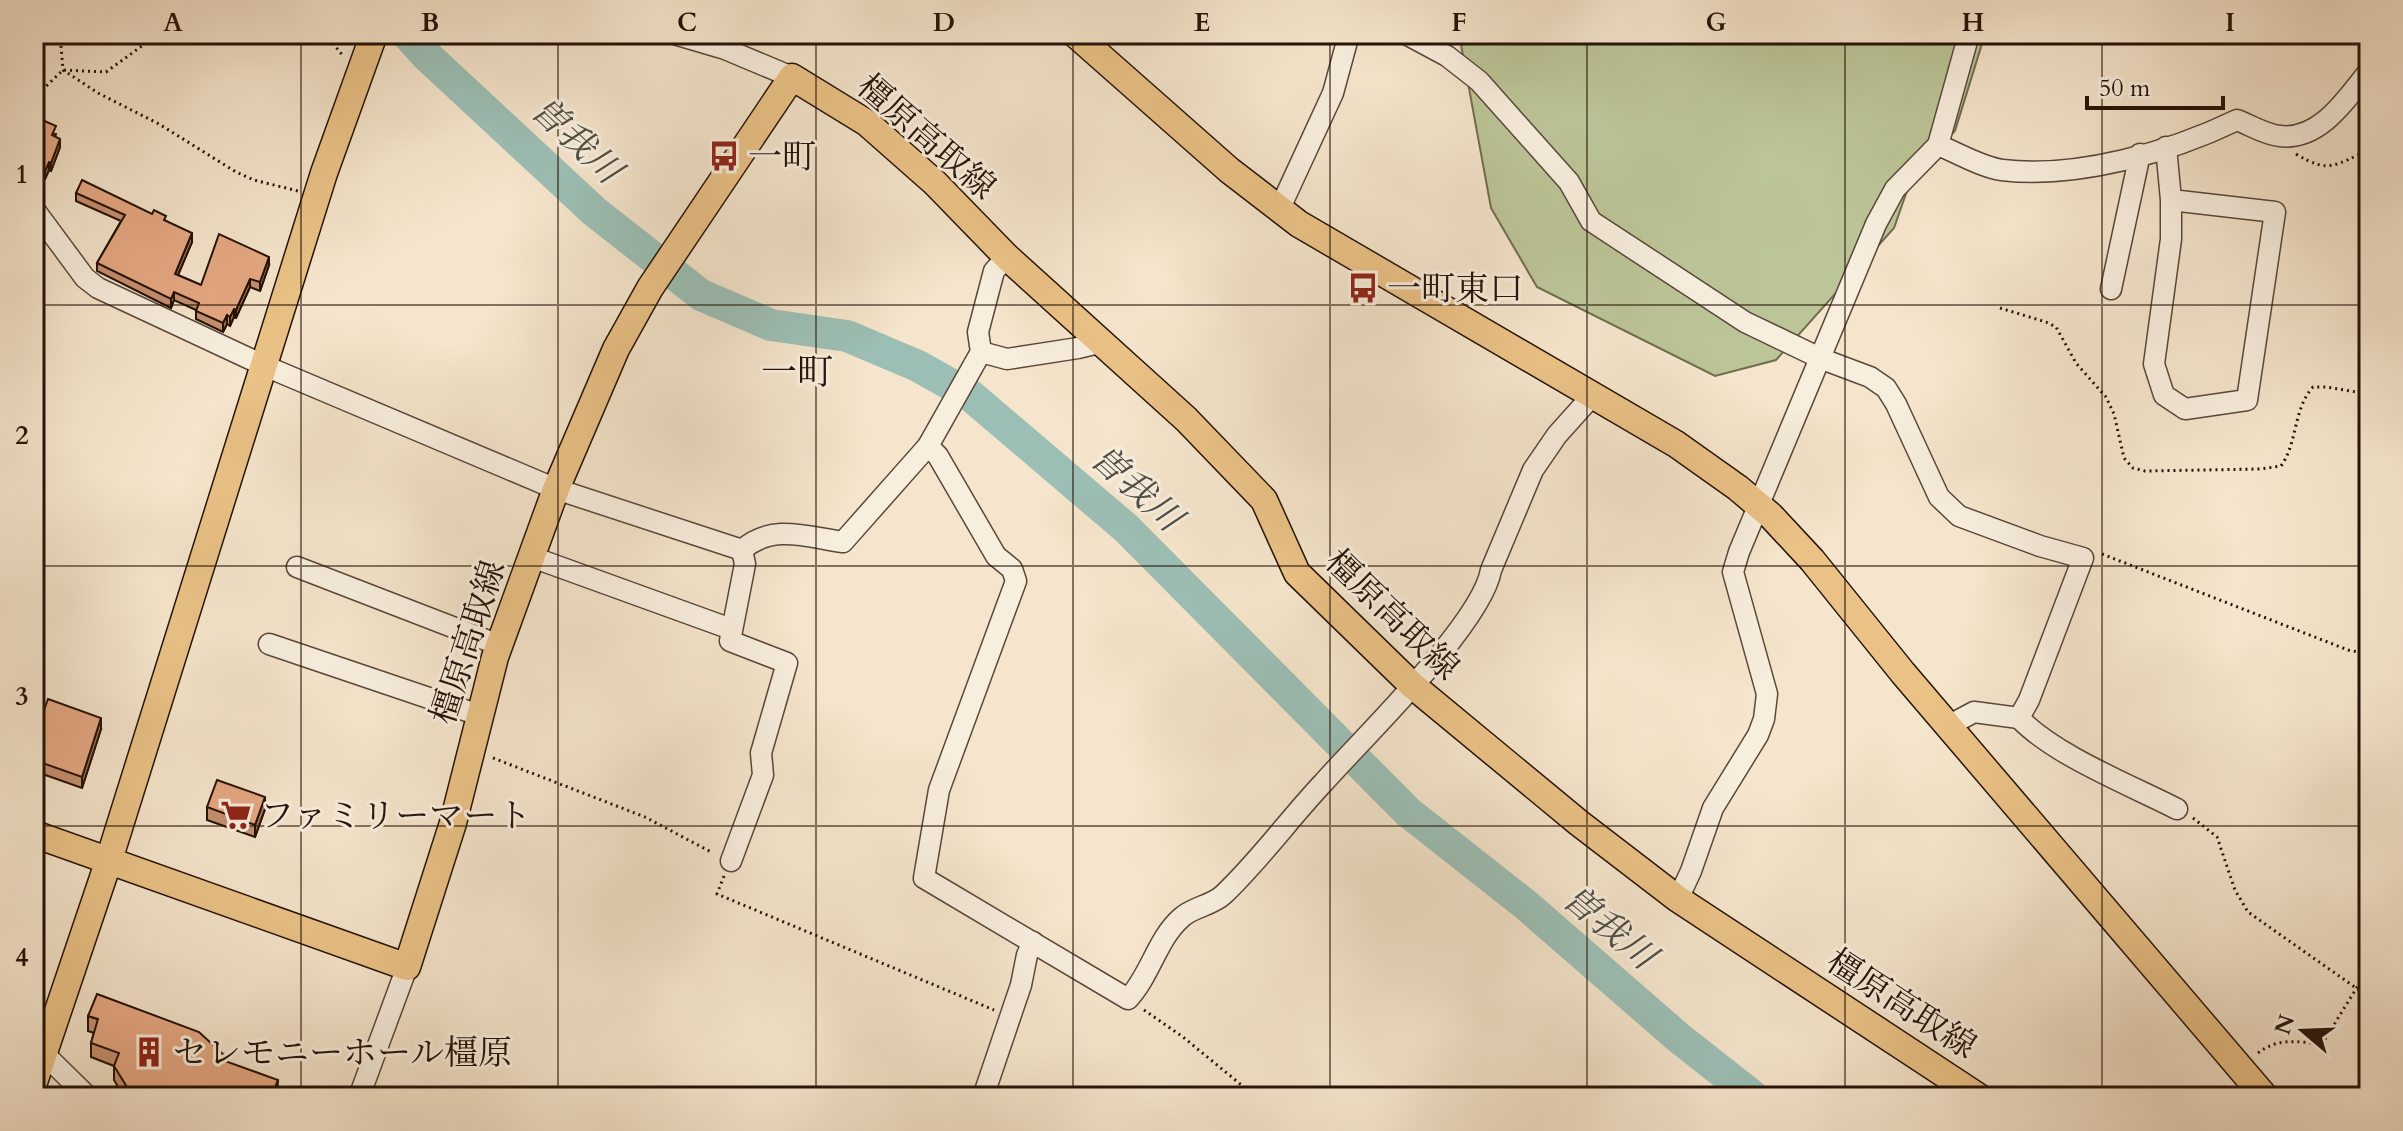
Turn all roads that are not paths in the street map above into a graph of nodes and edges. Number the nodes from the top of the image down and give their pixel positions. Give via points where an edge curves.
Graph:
1 (674, 34) edge
2 (1075, 34) edge
3 (1349, 34) edge
4 (1406, 34) edge
5 (1969, 34) edge
6 (727, 42) edge
7 (367, 52) edge
8 (2369, 71) edge
9 (792, 77) junction
10 (1938, 145) junction
11 (2166, 147) junction
12 (2140, 154) junction
13 (2171, 200) junction
14 (34, 209) edge
15 (1279, 210) junction
16 (1007, 257) junction
17 (2111, 289) dead end
18 (1103, 342) junction
19 (979, 356) junction
20 (1822, 359) junction
21 (265, 366) junction
22 (1592, 396) junction
23 (933, 437) junction
24 (556, 489) junction
25 (1760, 506) junction
26 (742, 550) junction
27 (532, 557) junction
28 (297, 567) dead end
29 (731, 629) junction
30 (269, 644) dead end
31 (499, 645) junction
32 (1412, 685) junction
33 (479, 715) junction
34 (2019, 718) junction
35 (1948, 726) junction
36 (2177, 809) road end
37 (34, 834) edge
38 (109, 860) junction
39 (731, 861) road end
40 (1678, 899) junction
41 (1033, 942) junction
42 (407, 967) junction
43 (39, 1049) edge
44 (34, 1082) edge
45 (88, 1097) edge
46 (359, 1097) edge
47 (983, 1097) edge
48 (1979, 1097) edge
49 (2265, 1097) edge

1 - 6 street
2 - 15 main road
3 - 15 street via 1333,93
4 - 20 street via 1479,81 1569,182 1591,221 1745,322
5 - 10 street
6 - 9 street
7 - 21 main road
8 - 11 street via 2322,125 2305,134 2279,136 2237,120
9 - 16 main road, 橿原高取線 via 867,123
9 - 24 main road, 橿原高取線 via 650,288 616,349
10 - 12 street via 1999,169 2039,172
10 - 20 street via 1895,189 1876,224
11 - 12 street
11 - 13 street
12 - 17 street
13 - 13 street via 2171,239 2154,364 2164,395 2185,409 2247,400 2275,212
14 - 21 street via 98,288
15 - 22 main road
16 - 18 main road, 橿原高取線
16 - 19 street via 994,271 978,332
18 - 19 street via 1007,359
18 - 32 main road, 橿原高取線 via 1264,500 1297,573
19 - 23 street
20 - 25 street
20 - 34 street via 1886,388 1947,508 2083,558
21 - 24 street
21 - 38 main road
22 - 25 main road via 1676,444
22 - 32 street via 1533,470 1489,583 1461,628
23 - 26 street via 843,542 778,532 753,540
23 - 41 street via 938,456 1016,581 939,790 924,878
24 - 26 street
24 - 27 main road, 橿原高取線
25 - 35 main road via 1812,560
25 - 40 street via 1733,572 1767,694 1764,719 1713,808
26 - 29 street via 745,564
27 - 29 street
27 - 31 main road, 橿原高取線
28 - 31 street
29 - 39 street via 730,641 787,663 761,753 763,775
30 - 33 street
31 - 33 main road, 橿原高取線
32 - 40 main road, 橿原高取線
32 - 41 street via 1220,899 1182,916 1128,999
33 - 42 main road, 橿原高取線 via 453,823
34 - 35 street via 1974,712
34 - 36 street via 2058,748
35 - 49 main road
37 - 38 main road
38 - 42 main road
38 - 43 main road
40 - 48 main road, 橿原高取線
41 - 47 street
42 - 46 street
43 - 44 main road
43 - 45 street

